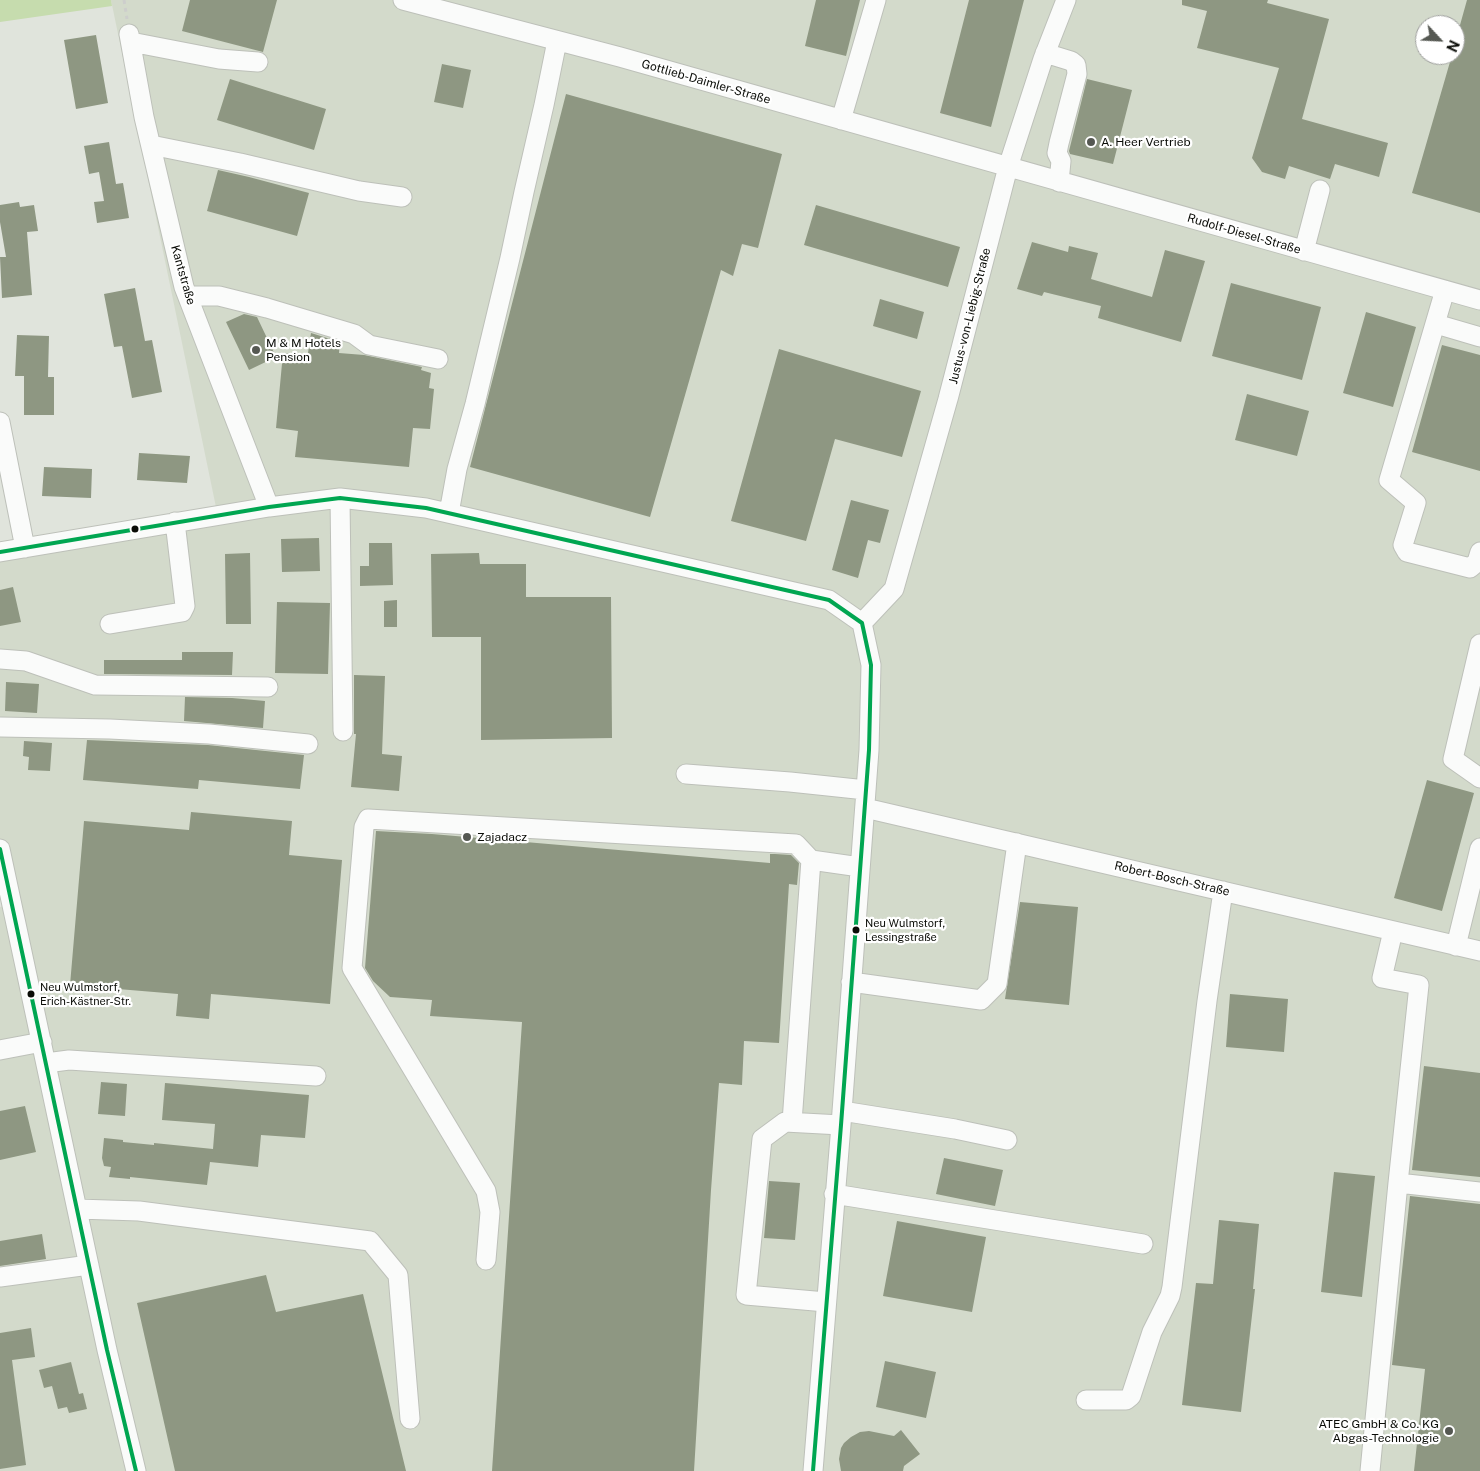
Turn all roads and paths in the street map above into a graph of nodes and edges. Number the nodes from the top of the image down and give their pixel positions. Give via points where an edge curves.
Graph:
1 (402, 0) edge
2 (876, 0) edge
3 (1066, 0) edge
4 (458, 7) edge
5 (557, 41) junction
6 (1045, 53) junction
7 (258, 62) dead end
8 (841, 120) junction
9 (151, 145) junction
10 (1008, 167) junction
11 (1059, 182) junction
12 (1320, 190) dead end
13 (402, 197) dead end
14 (1304, 251) junction
15 (1445, 290) junction
16 (188, 296) junction
17 (1480, 300) edge
18 (1436, 324) junction
19 (1480, 337) edge
20 (438, 358) dead end
21 (0, 422) edge
22 (340, 498) junction
23 (269, 506) junction
24 (449, 513) junction
25 (176, 522) junction
26 (25, 548) junction
27 (0, 552) edge
28 (1480, 552) edge
29 (862, 623) junction
30 (110, 624) dead end
31 (1480, 644) edge
32 (0, 659) edge
33 (268, 687) dead end
34 (0, 727) edge
35 (343, 731) dead end
36 (308, 744) dead end
37 (686, 774) dead end
38 (1480, 778) edge
39 (865, 799) junction
40 (1017, 843) junction
41 (1480, 848) edge
42 (0, 849) edge
43 (811, 860) junction
44 (860, 867) junction
45 (1223, 891) junction
46 (9, 927) edge
47 (1393, 931) junction
48 (1456, 946) junction
49 (1480, 951) edge
50 (851, 982) junction
51 (42, 1042) junction
52 (0, 1050) edge
53 (46, 1063) junction
54 (316, 1076) dead end
55 (841, 1118) junction
56 (792, 1122) junction
57 (1008, 1140) dead end
58 (1398, 1183) junction
59 (1480, 1192) edge
60 (834, 1194) junction
61 (77, 1209) junction
62 (1143, 1244) dead end
63 (486, 1260) dead end
64 (89, 1265) junction
65 (0, 1277) edge
66 (826, 1302) junction
67 (1086, 1400) dead end
68 (410, 1419) dead end
69 (136, 1471) edge
70 (813, 1471) edge
71 (1370, 1471) edge

1 - 4 street, Gottlieb-Daimler-Straße
2 - 8 street
3 - 6 street, Justus-von-Liebig-Straße
4 - 5 street, Gottlieb-Daimler-Straße
5 - 8 street, Gottlieb-Daimler-Straße
5 - 24 street via 510,258
6 - 10 street, Justus-von-Liebig-Straße
6 - 11 street via 1072,60 1077,74 1057,153 1061,161
7 - 9 street, Kantstraße via 219,59 130,38
8 - 10 street, Gottlieb-Daimler-Straße
9 - 13 street via 359,191
9 - 16 street, Kantstraße
10 - 11 street, Rudolf-Diesel-Straße
10 - 29 street, Justus-von-Liebig-Straße via 948,399 894,589
11 - 14 street, Rudolf-Diesel-Straße
12 - 14 street
14 - 15 street, Rudolf-Diesel-Straße
15 - 17 street, Rudolf-Diesel-Straße
15 - 18 street
16 - 20 street via 219,296 354,334 369,345
16 - 23 street, Kantstraße
18 - 19 street
18 - 28 street via 1389,480 1416,503 1402,545 1408,552 1470,568 1477,562
21 - 26 street
22 - 23 street
22 - 24 street
22 - 35 street
23 - 25 street
24 - 29 street via 829,600
25 - 26 street
25 - 30 street via 185,606 182,612
26 - 27 street
29 - 39 street via 871,665
31 - 38 street via 1453,760
32 - 33 street via 26,661 95,685
34 - 36 street via 209,734
37 - 39 street, Robert-Bosch-Straße via 790,782
39 - 40 street, Robert-Bosch-Straße
39 - 44 street
40 - 45 street, Robert-Bosch-Straße
40 - 50 street via 997,984 981,1000
41 - 48 street
42 - 46 street
43 - 44 street
43 - 56 street
43 - 63 street via 796,844 368,819 364,828 352,968 486,1191 490,1212
44 - 50 street
45 - 47 street, Robert-Bosch-Straße
45 - 67 street via 1170,1296 1152,1332 1131,1396 1126,1400
46 - 51 street
47 - 48 street, Robert-Bosch-Straße
47 - 58 street via 1382,978 1419,985
48 - 49 street, Robert-Bosch-Straße
50 - 55 street
51 - 52 street
51 - 53 street
53 - 54 street via 69,1060
53 - 61 street
55 - 56 street
55 - 57 street via 955,1129
55 - 60 street
56 - 66 street via 785,1122 762,1139 746,1295
58 - 59 street
58 - 71 street
60 - 62 street
60 - 66 street
61 - 64 street
61 - 68 street via 139,1211 370,1241 398,1275
64 - 65 street
64 - 69 street
66 - 70 street

